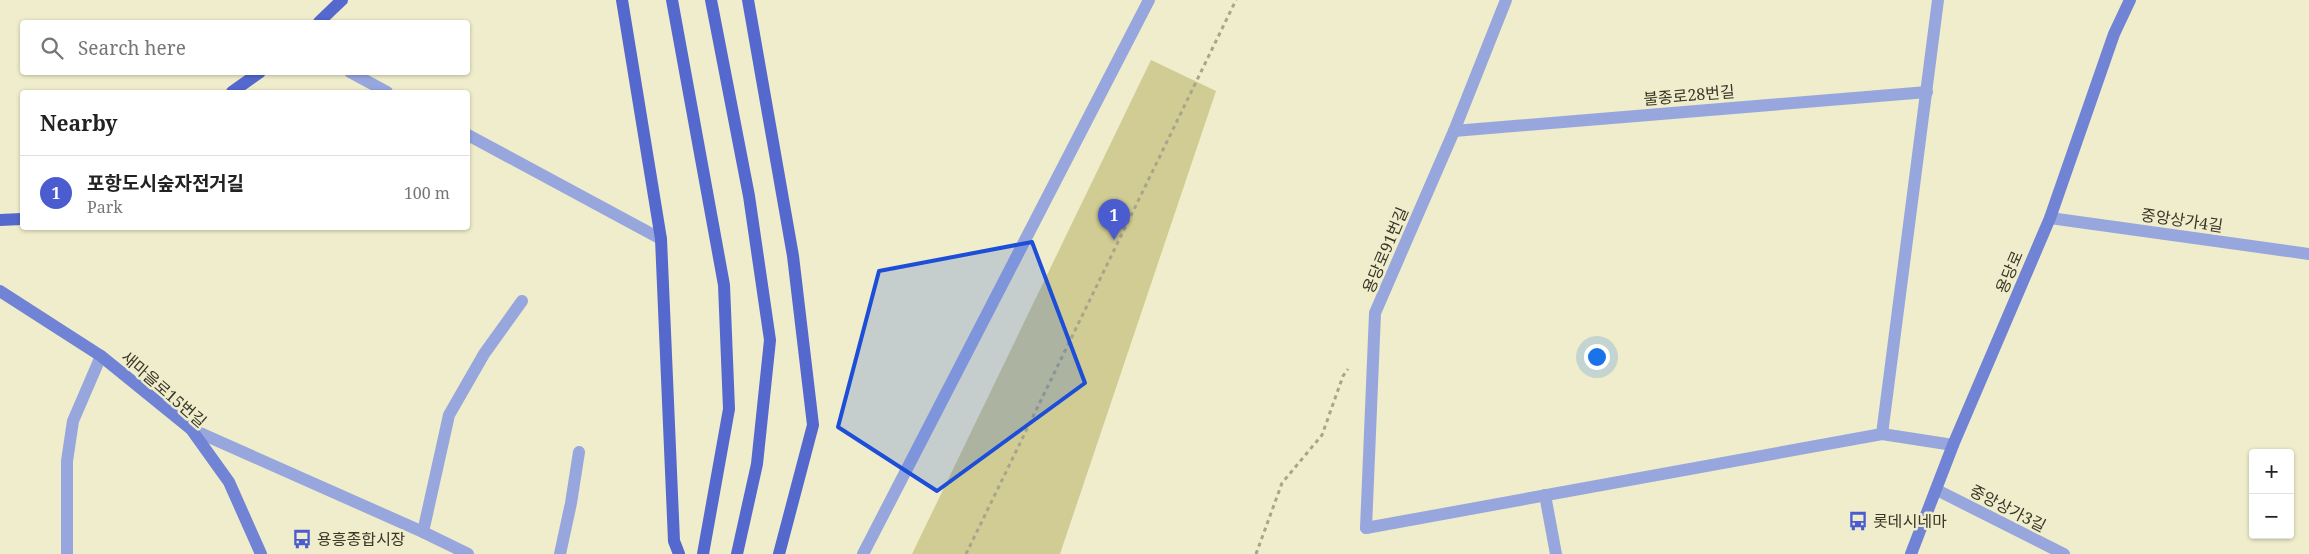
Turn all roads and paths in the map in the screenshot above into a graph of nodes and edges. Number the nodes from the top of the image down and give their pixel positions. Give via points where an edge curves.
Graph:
1 (342, 0) edge
2 (622, 0) edge
3 (672, 0) edge
4 (711, 0) edge
5 (748, 0) edge
6 (1149, 0) edge
7 (1236, 0) edge
8 (1506, 0) edge
9 (1938, 0) edge
10 (2130, 0) edge
11 (322, 20) edge
12 (256, 75) edge
13 (356, 75) edge
14 (235, 90) edge
15 (383, 90) edge
16 (1926, 92) junction
17 (1454, 130) junction
18 (470, 136) edge
19 (2050, 218) junction
20 (20, 219) edge
21 (0, 220) edge
22 (661, 239) junction
23 (2309, 254) edge
24 (0, 291) edge
25 (522, 301) dead end
26 (1374, 332) junction
27 (101, 356) junction
28 (191, 430) junction
29 (1882, 434) junction
30 (1953, 445) junction
31 (579, 452) dead end
32 (1937, 490) junction
33 (1545, 495) junction
34 (423, 532) junction
35 (703, 553) edge
36 (68, 554) edge
37 (261, 554) edge
38 (468, 554) edge
39 (560, 554) edge
40 (679, 554) edge
41 (737, 554) edge
42 (779, 554) edge
43 (863, 554) edge
44 (966, 554) edge
45 (1256, 554) edge
46 (1556, 554) edge
47 (1911, 554) edge
48 (2064, 554) edge

1 - 11 main road
2 - 22 main road
3 - 35 main road via 724,285 729,408
4 - 41 main road via 749,196 770,340 757,464
5 - 42 main road via 793,256 813,425
6 - 43 street
7 - 44 path
8 - 17 street, 용당로91번길
9 - 16 street
10 - 19 main road, 용당로 via 2114,34
12 - 14 main road
13 - 15 street
16 - 17 street, 불종로28번길
16 - 29 street
17 - 26 street, 용당로91번길 via 1375,313
18 - 22 street
19 - 23 street, 중앙상가4길
19 - 30 main road, 용당로
20 - 21 main road
22 - 40 main road via 674,541
24 - 27 main road, 새마을로15번길
25 - 34 street via 484,354 449,416
26 - 33 street, 용당로91번길 via 1366,528
26 - 45 path via 1344,376 1322,435 1282,483
27 - 28 main road, 새마을로15번길
27 - 36 street via 73,421 66,461
28 - 34 street
28 - 37 main road, 새마을로15번길 via 228,482
29 - 30 street
29 - 33 street
30 - 32 main road, 용당로
31 - 39 street
32 - 47 main road, 용당로
32 - 48 street, 중앙상가3길
33 - 46 street
34 - 38 street

